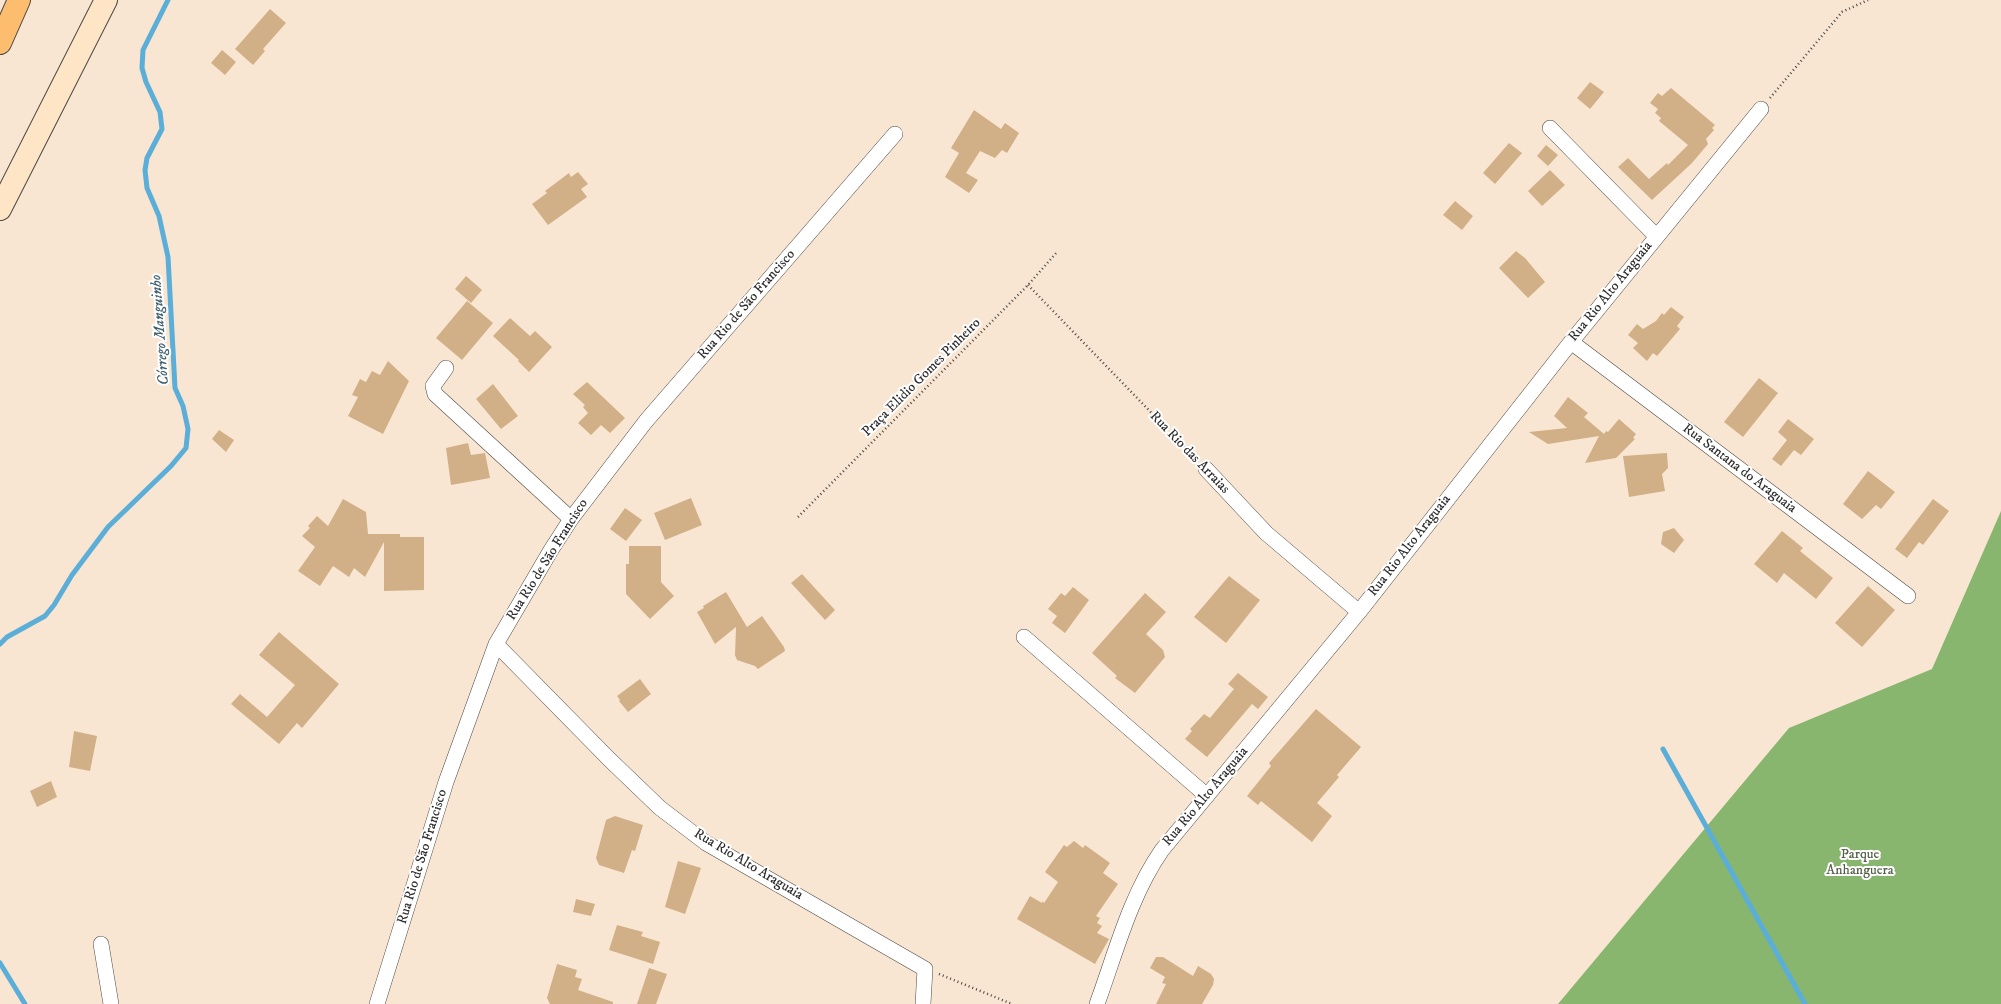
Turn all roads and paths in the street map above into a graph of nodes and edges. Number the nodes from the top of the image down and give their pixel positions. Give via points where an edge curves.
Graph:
1 (19, 0) edge
2 (106, 0) edge
3 (1868, 0) edge
4 (0, 43) edge
5 (1761, 109) joint
6 (1550, 128) dead end
7 (895, 134) dead end
8 (0, 209) edge
9 (1656, 236) junction
10 (1058, 252) dead end
11 (1028, 285) junction
12 (1571, 342) junction
13 (446, 368) dead end
14 (1206, 469) joint
15 (798, 517) dead end
16 (571, 519) junction
17 (1908, 596) dead end
18 (1359, 612) junction
19 (1024, 637) dead end
20 (496, 644) junction
21 (1207, 796) junction
22 (101, 944) dead end
23 (925, 969) junction
24 (111, 1004) edge
25 (377, 1004) edge
26 (923, 1004) edge
27 (1012, 1004) edge
28 (1097, 1004) edge

1 - 4 highway
2 - 8 main road
3 - 5 path via 1842,12
5 - 9 street, Rua Rio Alto Araguaia
6 - 9 street
7 - 16 street, Rua Rio de São Francisco via 646,421
9 - 12 street, Rua Rio Alto Araguaia
10 - 11 path, Praça Elidio Gomes Pinheiro
11 - 14 path, Rua Rio das Arraias
11 - 15 path, Praça Elidio Gomes Pinheiro
12 - 17 street, Rua Santana do Araguaia
12 - 18 street, Rua Rio Alto Araguaia
13 - 16 street via 434,386 435,394
14 - 18 street, Rua Rio das Arraias via 1266,533
16 - 20 street, Rua Rio de São Francisco
18 - 21 street, Rua Rio Alto Araguaia
19 - 21 street
20 - 23 street, Rua Rio Alto Araguaia via 654,802 701,838
20 - 25 street, Rua Rio de São Francisco via 446,782
21 - 28 street, Rua Rio Alto Araguaia via 1147,872
22 - 24 street
23 - 26 street
23 - 27 path

